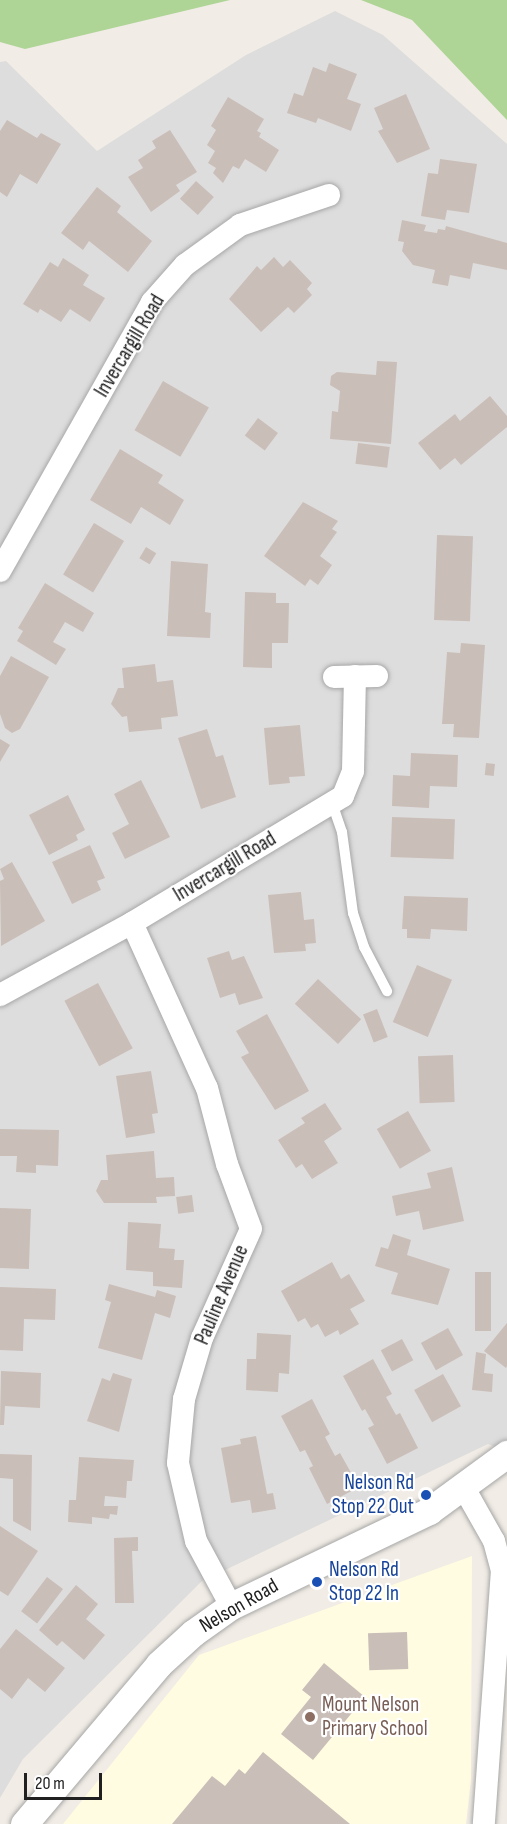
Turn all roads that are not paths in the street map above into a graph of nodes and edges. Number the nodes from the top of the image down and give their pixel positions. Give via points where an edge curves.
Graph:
1 (329, 195) dead end
2 (0, 571) edge
3 (355, 676) dead end
4 (332, 803) junction
5 (132, 923) junction
6 (387, 991) dead end
7 (0, 995) edge
8 (507, 1454) edge
9 (464, 1488) junction
10 (231, 1606) junction
11 (502, 1645) edge
12 (24, 1824) edge
13 (484, 1824) edge

1 - 2 street, Invercargill Road via 240,225 193,258 152,302
3 - 4 street, Invercargill Road via 352,779 343,796
4 - 5 street, Invercargill Road
4 - 6 lane via 342,832 353,913 364,947
5 - 7 street, Invercargill Road
5 - 10 street, Pauline Avenue via 207,1088 227,1164 250,1229 199,1348 184,1399 178,1463 196,1541
8 - 9 street, Nelson Road
9 - 10 street, Nelson Road via 402,1526
9 - 11 street via 494,1540 502,1570
10 - 12 street, Nelson Road via 159,1664
11 - 13 street

